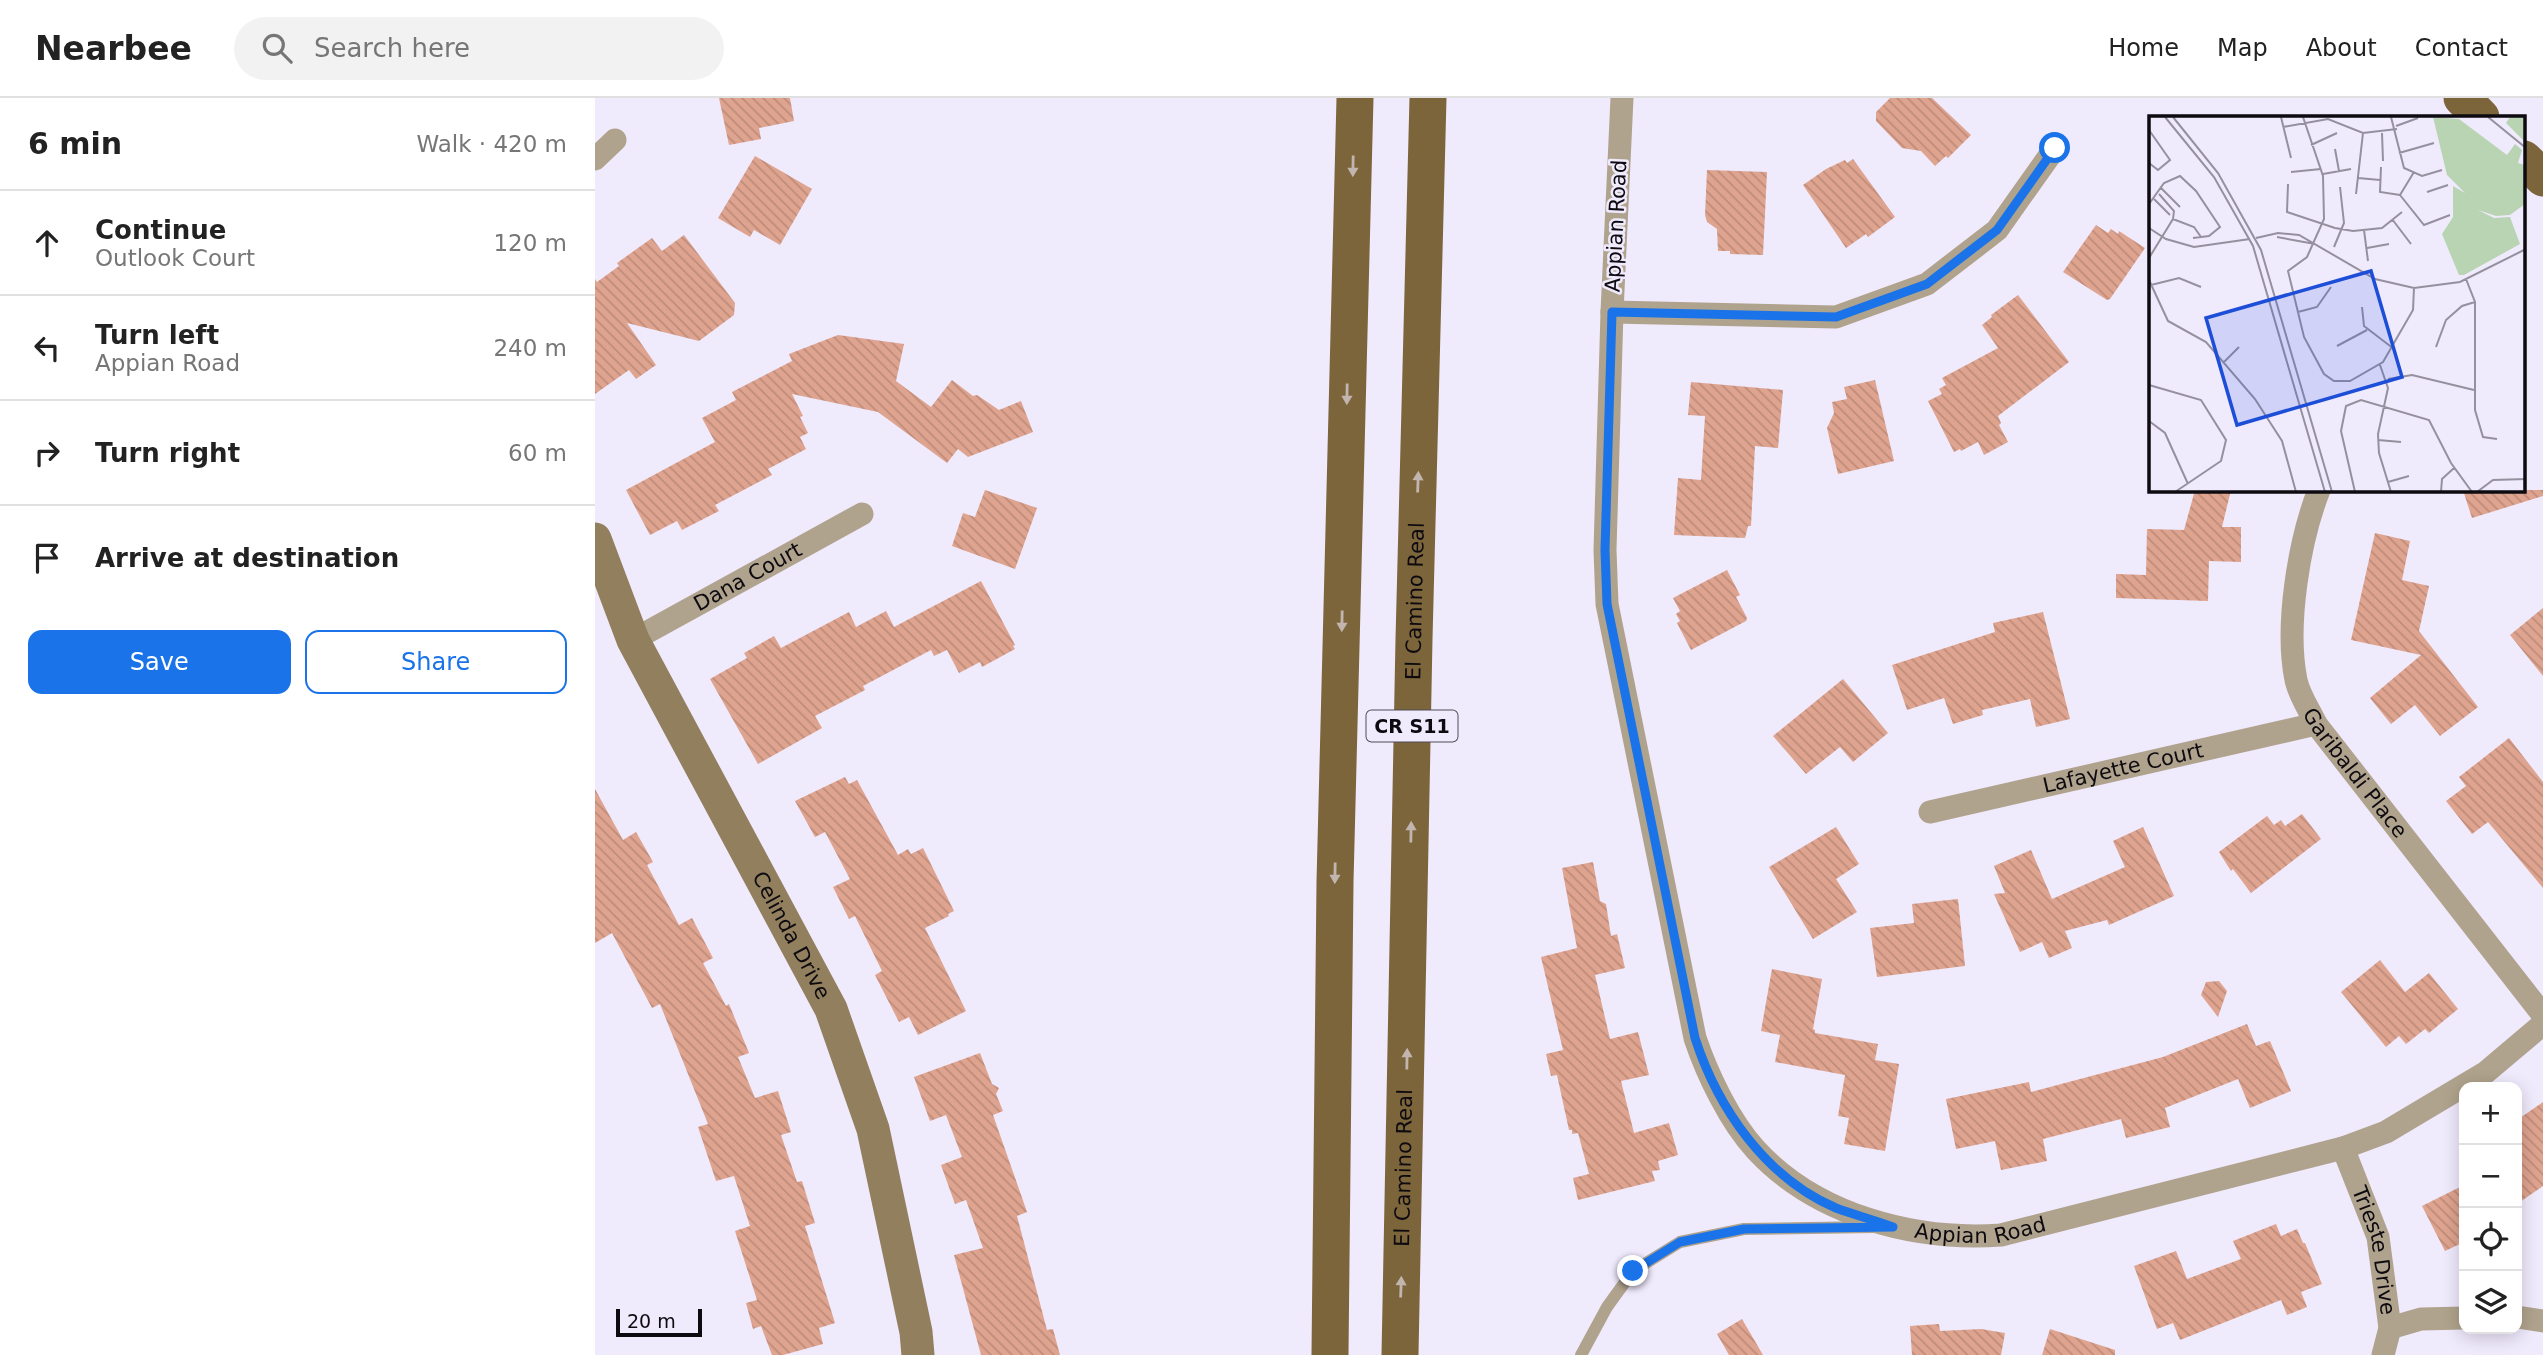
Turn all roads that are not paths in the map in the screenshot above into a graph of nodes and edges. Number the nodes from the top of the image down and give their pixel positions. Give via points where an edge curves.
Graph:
1 (1355, 98) edge
2 (1429, 98) edge
3 (1622, 98) edge
4 (2462, 98) edge
5 (2480, 116) edge
6 (615, 141) dead end
7 (2055, 148) dead end
8 (595, 159) edge
9 (2525, 160) edge
10 (2543, 178) edge
11 (1612, 312) junction
12 (2318, 492) edge
13 (862, 514) dead end
14 (595, 539) edge
15 (633, 640) junction
16 (2316, 724) junction
17 (1930, 812) dead end
18 (2543, 1015) edge
19 (2543, 1024) edge
20 (2343, 1148) junction
21 (1893, 1227) junction
22 (2459, 1318) edge
23 (2522, 1318) edge
24 (2543, 1321) edge
25 (2390, 1328) junction
26 (918, 1355) edge
27 (1330, 1355) edge
28 (1400, 1355) edge
29 (1581, 1355) edge
30 (2383, 1355) edge

1 -> 27 main road, CR S11 via 1335,895
28 -> 2 main road, El Camino Real / CR S11
3 - 11 street, Appian Road
4 - 5 main road
6 - 8 street
7 - 11 street via 1997,230 1927,284 1836,317
9 - 10 main road
11 - 21 street, Appian Road via 1607,604 1695,1038 1706,1070 1756,1150 1791,1181 1835,1207
12 - 16 street, Garibaldi Place via 2291,610 2296,681
13 - 15 street, Dana Court
14 - 15 street, Celinda Drive
15 - 26 street, Celinda Drive via 831,1009 873,1129
16 - 17 street, Lafayette Court
16 - 18 street, Garibaldi Place
19 - 20 street, Appian Road via 2485,1073 2386,1132
20 - 21 street, Appian Road via 2001,1235 1969,1237
20 - 25 street, Trieste Drive via 2378,1237
21 - 29 lane via 1744,1229 1680,1242 1633,1271
22 - 25 street via 2421,1319
23 - 24 street
25 - 30 street, Trieste Drive

